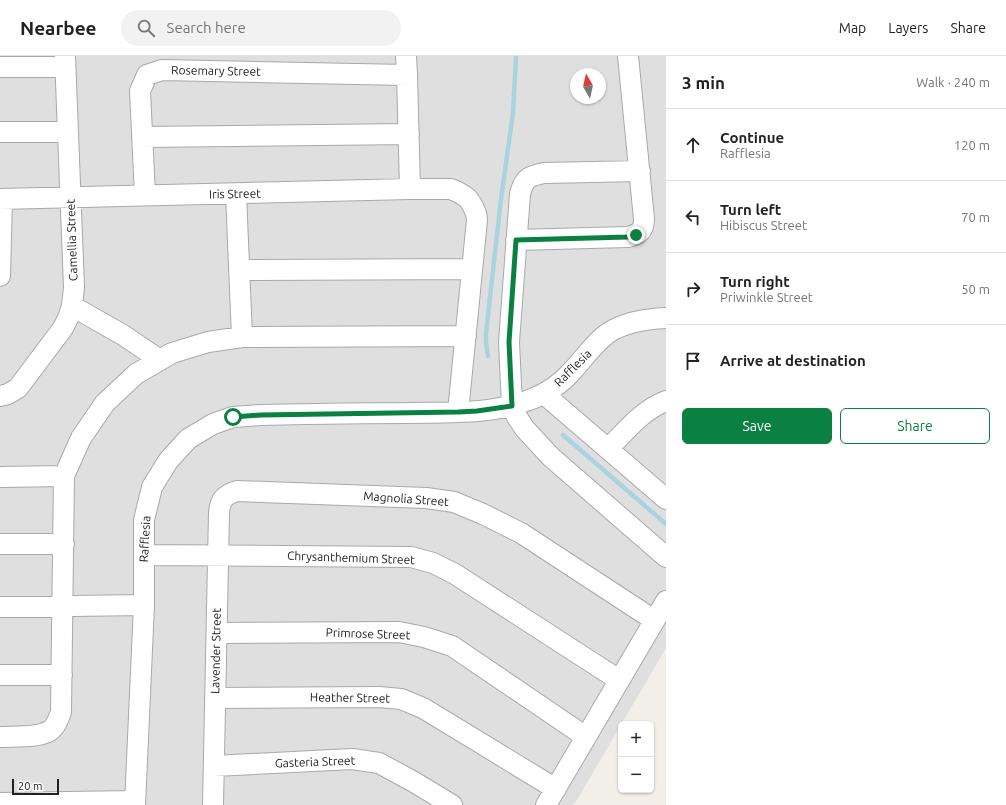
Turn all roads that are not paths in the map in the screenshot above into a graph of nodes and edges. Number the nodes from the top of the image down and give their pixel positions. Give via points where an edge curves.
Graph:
1 (628, 56) edge
2 (65, 61) edge
3 (407, 65) edge
4 (0, 67) edge
5 (0, 132) edge
6 (67, 132) junction
7 (409, 134) junction
8 (142, 137) junction
9 (640, 172) junction
10 (410, 189) junction
11 (236, 194) junction
12 (145, 195) junction
13 (71, 198) junction
14 (1, 199) edge
15 (516, 240) junction
16 (472, 269) junction
17 (239, 270) junction
18 (0, 276) edge
19 (72, 306) junction
20 (666, 318) edge
21 (466, 336) junction
22 (242, 337) junction
23 (160, 360) junction
24 (544, 394) junction
25 (0, 396) edge
26 (666, 401) edge
27 (512, 406) junction
28 (458, 412) junction
29 (608, 449) junction
30 (0, 476) edge
31 (64, 476) junction
32 (664, 492) edge
33 (223, 498) joint
34 (0, 544) edge
35 (64, 544) junction
36 (144, 555) junction
37 (218, 555) junction
38 (666, 557) edge
39 (666, 601) edge
40 (63, 606) junction
41 (144, 606) junction
42 (0, 607) edge
43 (654, 620) junction
44 (217, 633) junction
45 (0, 675) edge
46 (62, 675) junction
47 (620, 680) junction
48 (215, 698) junction
49 (0, 737) edge
50 (586, 737) junction
51 (214, 766) junction
52 (551, 797) edge
53 (0, 802) edge
54 (58, 803) edge
55 (135, 803) edge
56 (213, 805) edge
57 (452, 805) edge

1 - 9 street
2 - 4 street
2 - 6 street, Camellia Street
3 - 7 street
3 - 8 street, Rosemary Street via 162,70 147,76 140,90
5 - 6 street
6 - 13 street, Camellia Street
7 - 8 street
7 - 10 street
8 - 12 street, Rosemary Street
9 - 15 street via 544,174 526,179 520,194
9 - 15 street via 644,225 636,235
10 - 11 street, Iris Street
10 - 16 street, Iris Street via 451,189 467,198 477,214
11 - 12 street, Iris Street
11 - 17 street
12 - 13 street, Iris Street
13 - 14 street, Iris Street
13 - 19 street, Camellia Street via 74,287
14 - 18 street
15 - 27 street via 509,342
16 - 17 street
16 - 21 street
17 - 22 street
19 - 23 street
19 - 25 street, Camellia Street via 63,328 18,388
20 - 24 street, Rafflesia via 628,323 612,330 572,372
21 - 22 street
21 - 28 street
22 - 23 street via 208,342 172,353
23 - 31 street via 136,374 105,403 81,438
24 - 27 street, Rafflesia
24 - 29 street
26 - 29 street via 639,417
27 - 28 street, Rafflesia
27 - 38 street via 525,428 551,457
28 - 36 street, Rafflesia via 261,415 233,417 213,424 188,439 168,461 152,487 144,520
29 - 32 street
30 - 31 street
31 - 35 street
33 - 37 street, Lavender Street via 219,513
33 - 43 street, Magnolia Street via 237,492 426,498 454,502 521,533
34 - 35 street
35 - 40 street
36 - 37 street, Chrysanthemium Street
36 - 41 street, Rafflesia
37 - 44 street, Lavender Street
37 - 47 street, Chrysanthemium Street via 411,557 433,563 455,574
39 - 43 street
40 - 41 street
40 - 42 street
40 - 46 street
41 - 55 street, Rafflesia
43 - 47 street
44 - 48 street, Lavender Street
44 - 50 street, Primrose Street via 399,632 424,637 452,646
45 - 46 street
46 - 49 street via 61,712 52,730 30,736
47 - 50 street
48 - 51 street, Lavender Street
48 - 52 street, Heather Street via 401,699 423,708
50 - 52 street
51 - 56 street, Lavender Street
51 - 57 street, Gasteria Street via 352,759 379,763
53 - 54 street
54 - 55 street

